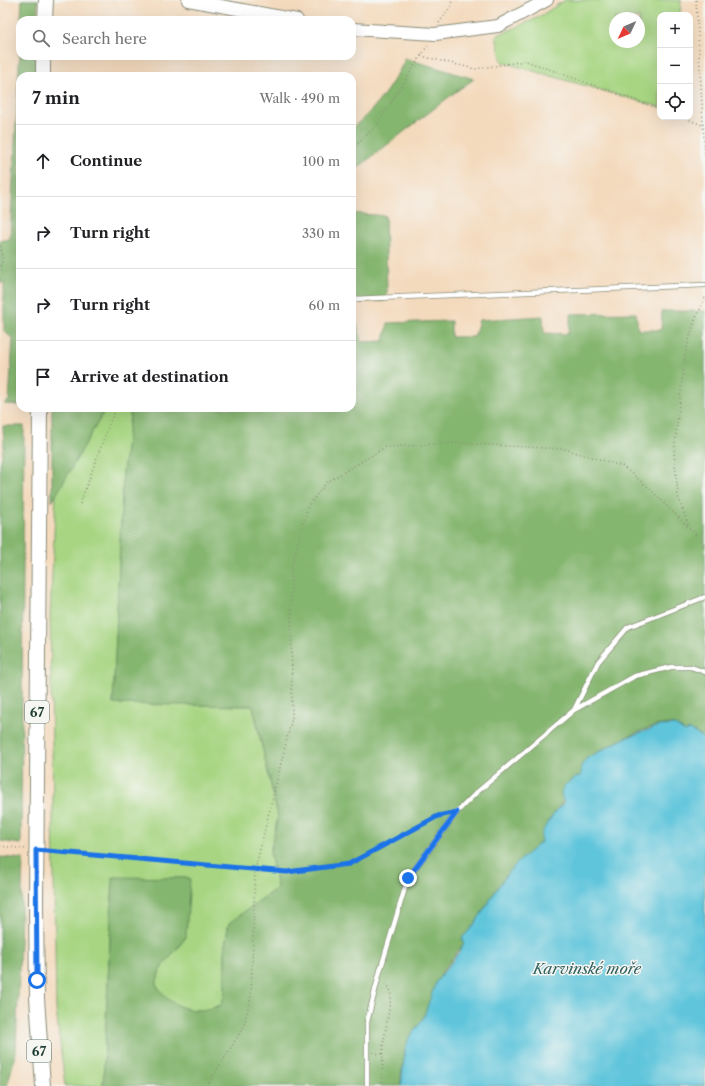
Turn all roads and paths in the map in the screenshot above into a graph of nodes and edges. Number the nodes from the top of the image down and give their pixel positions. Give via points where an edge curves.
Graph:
1 (46, 0) edge
2 (188, 0) edge
3 (452, 0) edge
4 (546, 0) edge
5 (696, 0) edge
6 (45, 16) edge
7 (276, 16) edge
8 (356, 29) edge
9 (434, 34) junction
10 (421, 56) junction
11 (43, 60) edge
12 (43, 72) edge
13 (657, 108) edge
14 (690, 120) edge
15 (702, 125) junction
16 (356, 145) edge
17 (705, 156) edge
18 (0, 246) edge
19 (0, 266) edge
20 (705, 285) edge
21 (705, 298) edge
22 (356, 299) edge
23 (40, 412) edge
24 (114, 412) edge
25 (80, 504) dead end
26 (689, 526) junction
27 (705, 544) edge
28 (705, 597) edge
29 (705, 672) edge
30 (574, 710) junction
31 (457, 812) junction
32 (0, 846) edge
33 (36, 850) junction
34 (255, 870) junction
35 (378, 978) junction
36 (367, 1052) junction
37 (383, 1054) junction
38 (43, 1086) edge
39 (207, 1086) edge
40 (367, 1086) edge
41 (382, 1086) edge

1 - 6 main road
2 - 7 main road
3 - 9 path
4 - 9 main road via 498,26
5 - 15 path
8 - 9 main road
9 - 10 path
10 - 13 path via 476,70 526,61
10 - 16 path via 375,127
11 - 12 main road
14 - 15 path
15 - 17 path
18 - 19 path via 4,260
20 - 22 lane
21 - 26 path via 695,320 685,354 674,452 678,496
23 - 33 main road, 67
24 - 25 path
26 - 27 path
26 - 34 path via 622,466 564,449 456,443 386,446 327,482 308,506 291,568 292,718
28 - 30 lane via 628,627 598,662
29 - 30 lane via 691,667 671,667 635,676
30 - 31 lane
31 - 34 path via 438,816 349,864 287,872
31 - 35 lane via 408,878
32 - 33 path
33 - 34 path
33 - 38 main road, 67 via 37,998
34 - 39 path via 251,998 243,1028
35 - 36 lane via 368,1022
35 - 37 path via 390,988 391,998
36 - 37 path
36 - 40 lane
37 - 41 path

